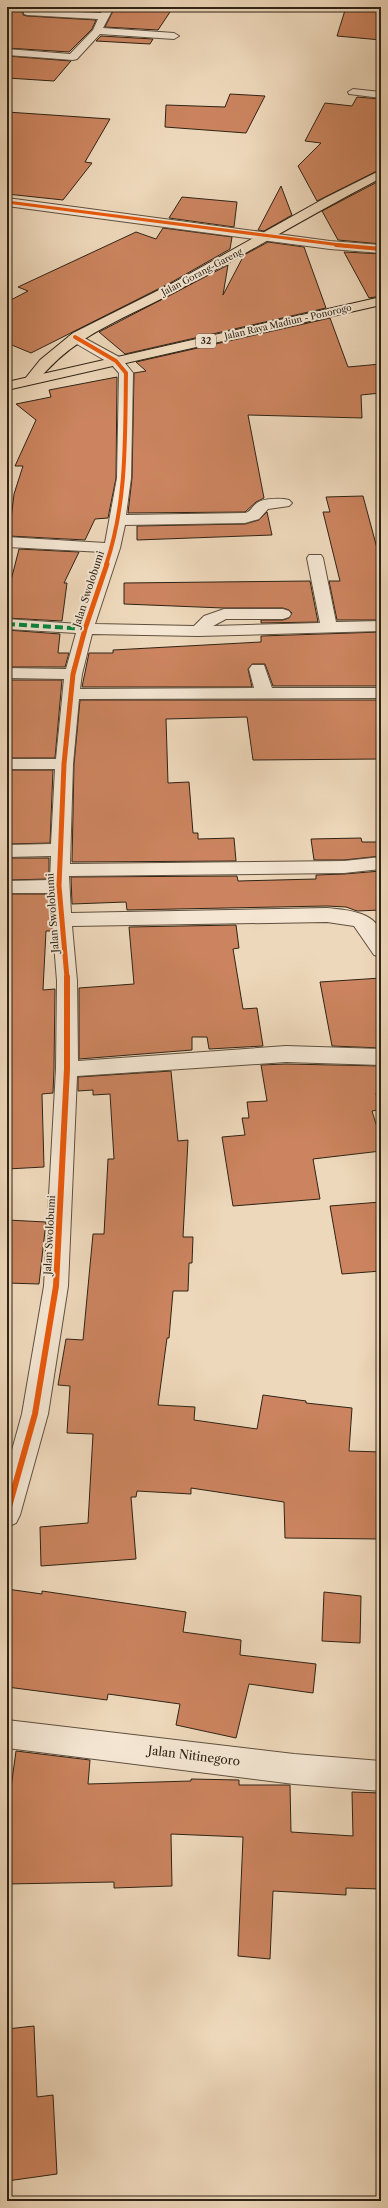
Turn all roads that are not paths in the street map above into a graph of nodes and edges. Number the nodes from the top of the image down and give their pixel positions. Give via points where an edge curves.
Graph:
1 (106, 11) edge
2 (28, 12) dead end
3 (97, 31) junction
4 (174, 36) dead end
5 (7, 52) edge
6 (353, 92) dead end
7 (381, 95) edge
8 (381, 173) edge
9 (7, 202) edge
10 (266, 236) junction
11 (381, 249) edge
12 (381, 301) edge
13 (76, 337) junction
14 (116, 361) junction
15 (7, 373) edge
16 (30, 380) junction
17 (7, 386) edge
18 (284, 503) dead end
19 (118, 520) junction
20 (7, 542) edge
21 (112, 548) junction
22 (315, 558) dead end
23 (7, 624) edge
24 (381, 626) edge
25 (323, 628) junction
26 (86, 629) junction
27 (258, 669) dead end
28 (7, 673) edge
29 (74, 674) junction
30 (264, 692) junction
31 (381, 693) edge
32 (71, 694) junction
33 (7, 764) edge
34 (64, 764) junction
35 (59, 850) junction
36 (7, 852) edge
37 (381, 863) edge
38 (59, 878) junction
39 (7, 888) edge
40 (61, 920) junction
41 (381, 950) edge
42 (381, 1058) edge
43 (68, 1068) junction
44 (7, 1515) edge
45 (7, 1734) edge
46 (381, 1776) edge

1 - 2 street
1 - 3 street
3 - 4 street
3 - 5 street via 73,57
6 - 7 street
8 - 10 main road, Jalan Gorang-Gareng
9 - 10 street via 131,216
10 - 11 street via 330,246
10 - 13 main road, Jalan Gorang-Gareng via 175,287
12 - 14 main road, Jalan Raya Madiun - Ponorogo / 32
13 - 14 street, Jalan Swolobumi
13 - 16 main road, Jalan Gorang-Gareng via 41,364
14 - 16 main road, Jalan Raya Madiun - Ponorogo / 32
14 - 19 street, Jalan Swolobumi via 126,375 124,478
15 - 16 main road, 32
16 - 17 main road, Jalan Raya Madiun - Ponorogo
18 - 19 street via 263,505 254,516 245,518
19 - 21 street, Jalan Swolobumi
20 - 21 street
21 - 26 street, Jalan Swolobumi
22 - 25 street
23 - 26 street
24 - 25 street
25 - 26 street via 198,631
26 - 29 street, Jalan Swolobumi
27 - 30 street
28 - 29 street
29 - 32 street, Jalan Swolobumi
30 - 31 street
30 - 32 street
32 - 34 street, Jalan Swolobumi
33 - 34 street
34 - 35 street, Jalan Swolobumi
35 - 36 street
35 - 38 street, Jalan Swolobumi
37 - 38 street via 344,867
38 - 39 street
38 - 40 street, Jalan Swolobumi
40 - 41 street via 327,915 356,918 364,922
40 - 43 street, Jalan Swolobumi via 67,981
42 - 43 street via 286,1054
43 - 44 street, Jalan Swolobumi via 56,1286 35,1414
45 - 46 street, Jalan Nitinegoro via 294,1769

